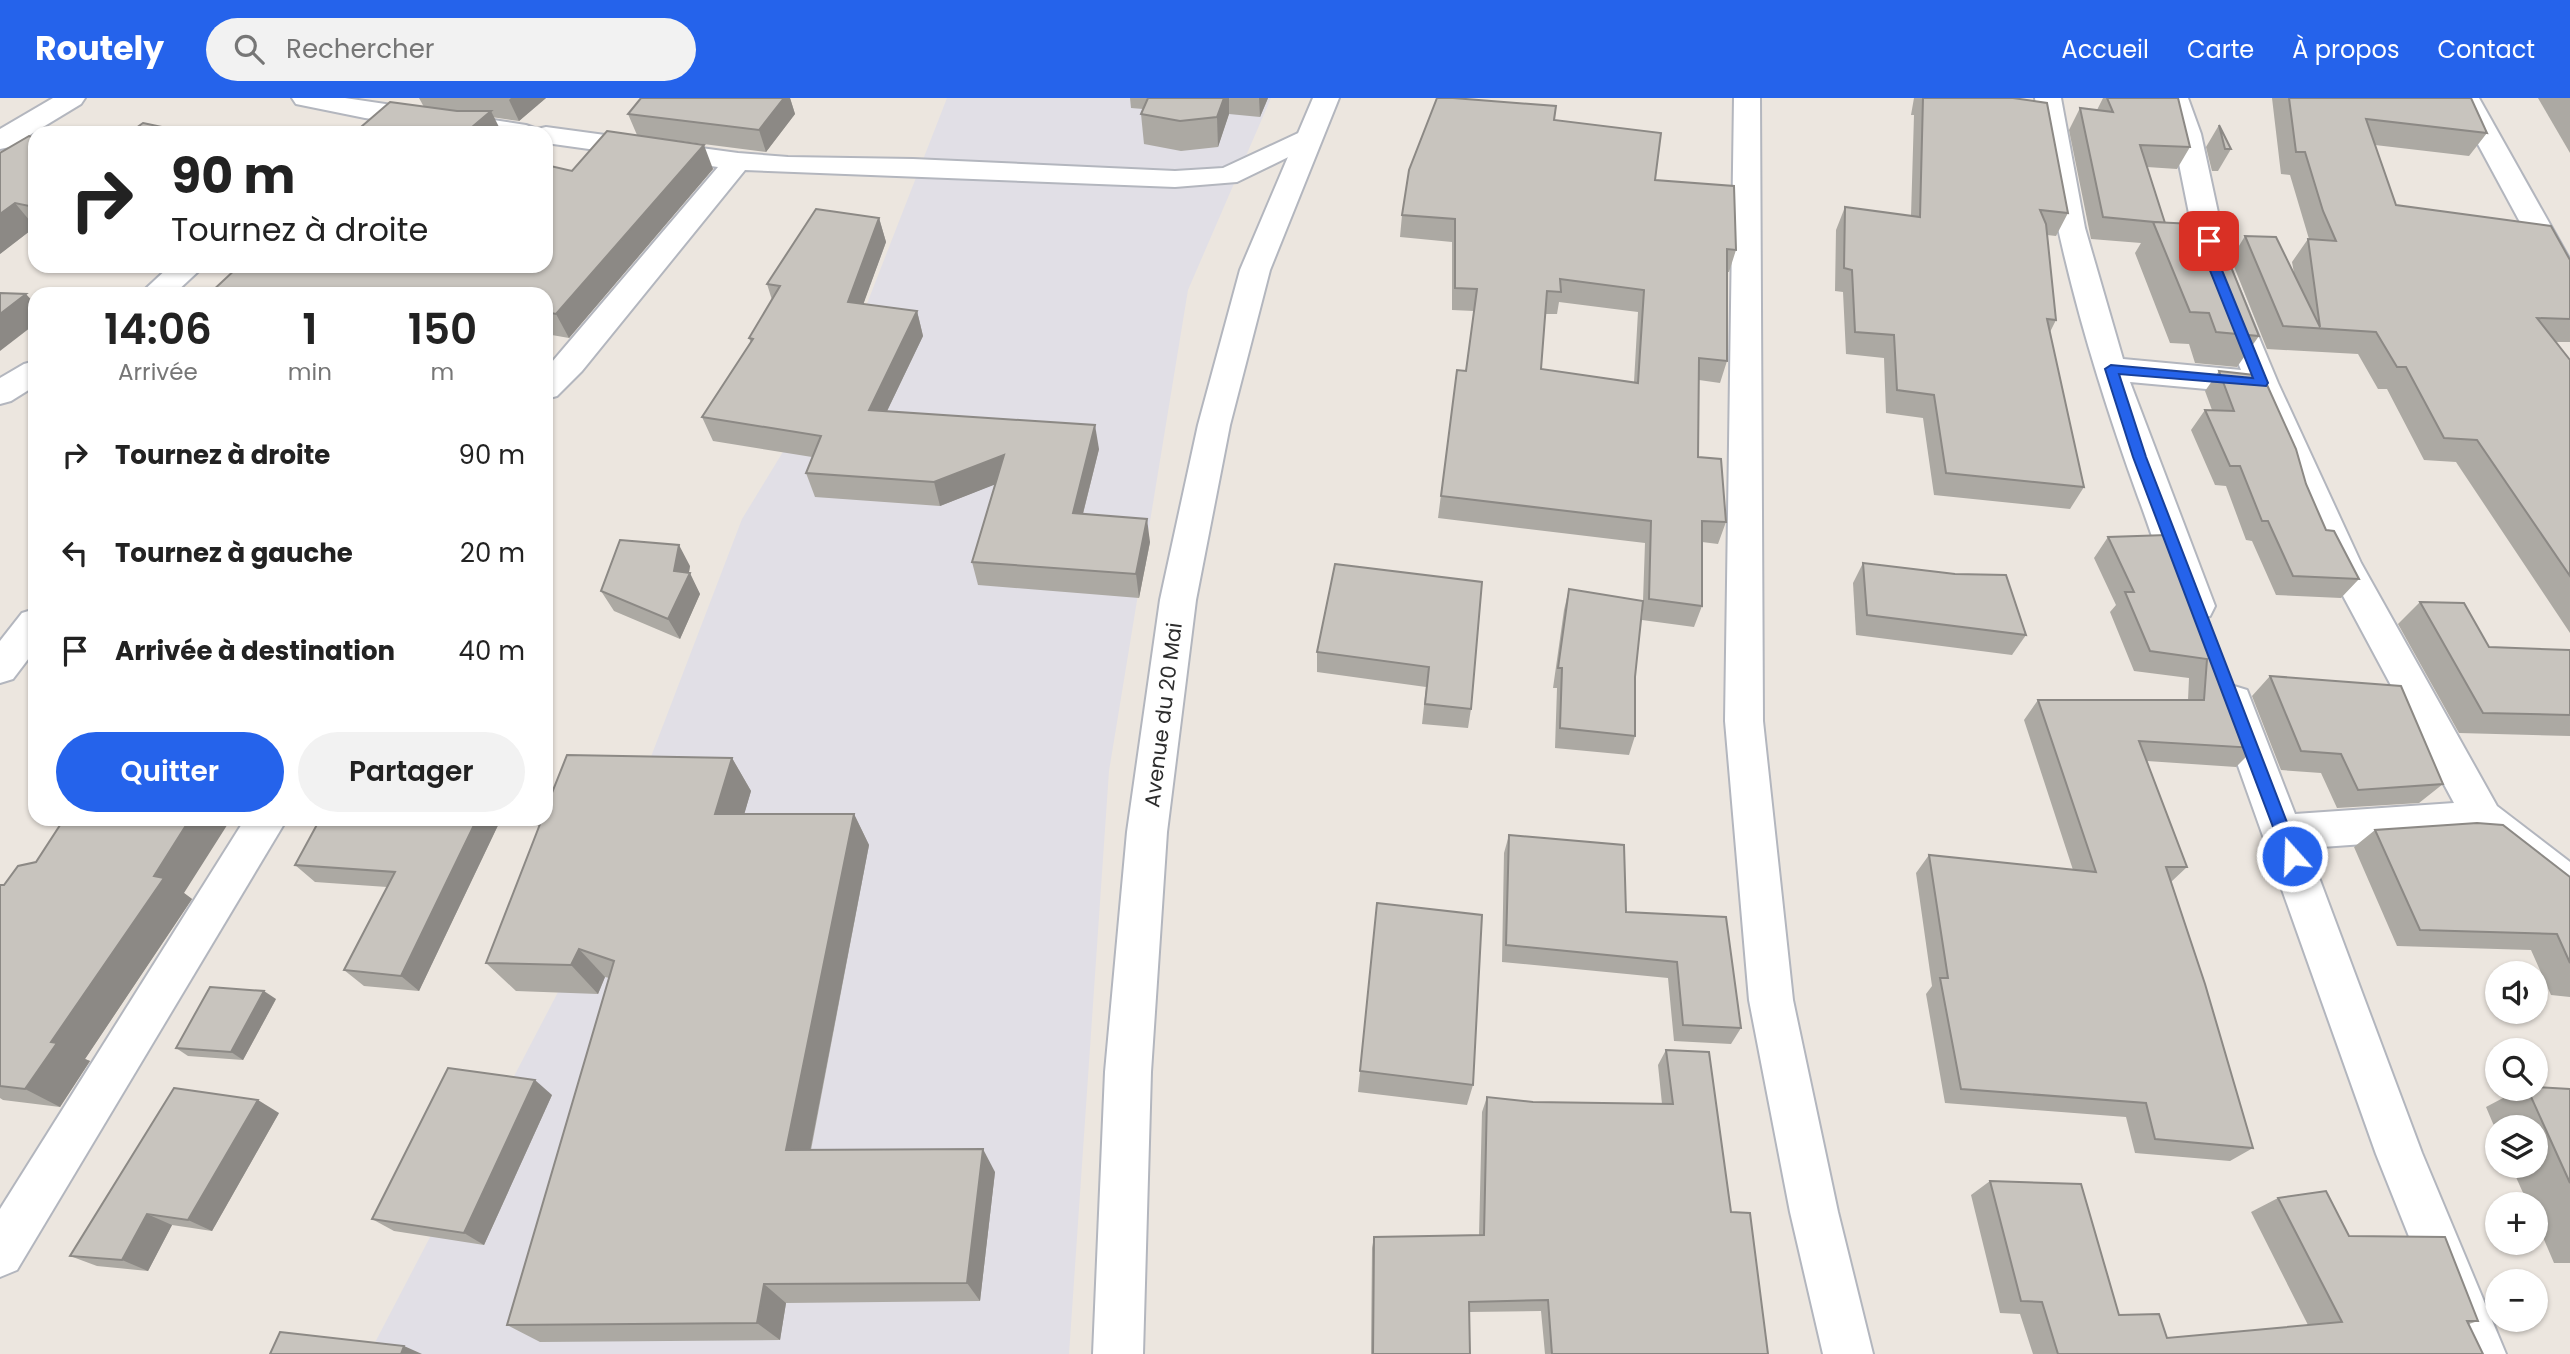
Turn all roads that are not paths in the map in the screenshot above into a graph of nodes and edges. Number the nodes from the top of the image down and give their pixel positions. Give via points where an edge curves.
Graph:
1 (25, 98) edge
2 (72, 98) edge
3 (305, 98) edge
4 (1326, 98) edge
5 (1747, 98) edge
6 (2048, 98) edge
7 (2175, 98) edge
8 (2466, 98) edge
9 (365, 110) junction
10 (0, 113) edge
11 (348, 126) edge
12 (474, 126) edge
13 (553, 135) edge
14 (1309, 136) junction
15 (0, 141) edge
16 (738, 161) junction
17 (180, 273) edge
18 (2570, 286) edge
19 (164, 287) edge
20 (2111, 369) junction
21 (28, 376) edge
22 (553, 381) edge
23 (2262, 383) junction
24 (0, 393) edge
25 (28, 632) edge
26 (0, 668) edge
27 (2483, 818) junction
28 (263, 826) edge
29 (2284, 832) junction
30 (2570, 886) edge
31 (0, 1253) edge
32 (1118, 1354) edge
33 (1848, 1354) edge
34 (2481, 1354) edge

1 - 10 street
2 - 15 street
3 - 9 street
4 - 14 street, Avenue du 20 Mai
5 - 33 street via 1744,721 1771,1000
6 - 20 street via 2060,174
7 - 23 street via 2215,268
8 - 18 street
9 - 11 street
9 - 12 street
13 - 16 street via 620,134
14 - 16 street via 1245,169 1204,178
14 - 32 street, Avenue du 20 Mai via 1255,270 1214,425 1178,600 1147,832 1132,1019
16 - 22 street
17 - 19 street
20 - 23 street
20 - 29 street via 2140,457
21 - 24 street
23 - 27 street via 2344,564
25 - 26 street
27 - 29 street
27 - 30 street
28 - 31 street
29 - 34 street via 2399,1154

